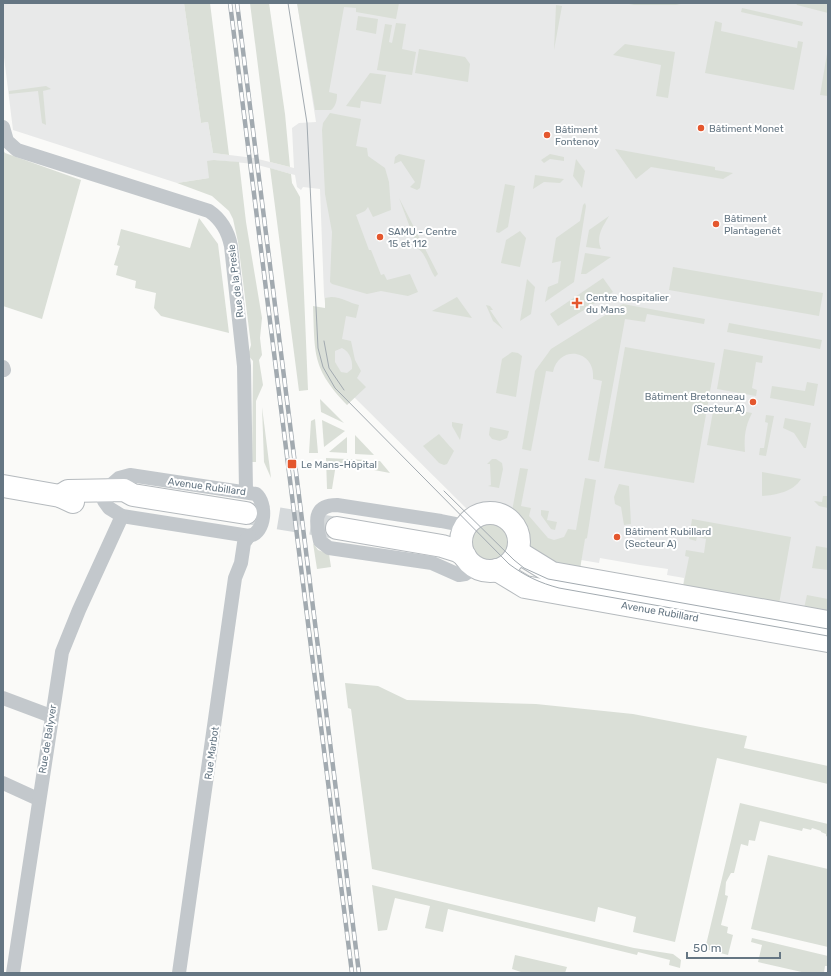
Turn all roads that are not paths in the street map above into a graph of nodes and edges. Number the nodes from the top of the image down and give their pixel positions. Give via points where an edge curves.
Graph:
1 (3, 128) edge
2 (3, 486) edge
3 (246, 491) junction
4 (104, 496) junction
5 (246, 513) tunnel mouth
6 (122, 516) junction
7 (464, 525) junction
8 (337, 528) tunnel mouth
9 (249, 536) junction
10 (392, 536) junction
11 (518, 552) junction
12 (470, 562) junction
13 (497, 570) junction
14 (828, 622) edge
15 (828, 642) edge
16 (3, 698) edge
17 (51, 716) junction
18 (3, 782) edge
19 (38, 799) junction
20 (13, 973) edge
21 (179, 973) edge

1 - 3 street, Rue de la Presle via 7,141 17,150 210,211 224,225 231,246 244,366
2 - 4 main road, Avenue Rubillard via 60,496 68,491
3 - 4 street, Avenue Rubillard via 130,475 118,478
3 - 9 street, Avenue Rubillard via 259,496 263,508 261,528 256,534
4 - 5 main road, Avenue Rubillard via 124,490 133,495
4 - 6 street via 109,508
6 - 9 street
6 - 17 street, Rue de Balyver via 62,652
7 - 10 main road, Avenue Rubillard via 418,535
7 - 11 main road, Avenue Rubillard via 483,514 492,513 505,517 512,522 519,534
7 - 12 main road via 461,542
7 - 12 street via 338,505 324,508 317,520 320,541 329,548 432,564 459,575 465,574
8 - 10 main road, Avenue Rubillard
9 - 21 street, Rue Marbot via 244,543 241,563 235,578
10 - 12 main road, Avenue Rubillard via 458,551
11 - 13 main road via 509,564
11 - 14 main road, Avenue Rubillard via 552,572
12 - 13 main road, Avenue Rubillard via 486,571
13 - 15 main road, Avenue Rubillard via 525,587
16 - 17 street
17 - 19 street, Rue de Balyver
18 - 19 street
19 - 20 street, Rue de Balyver

